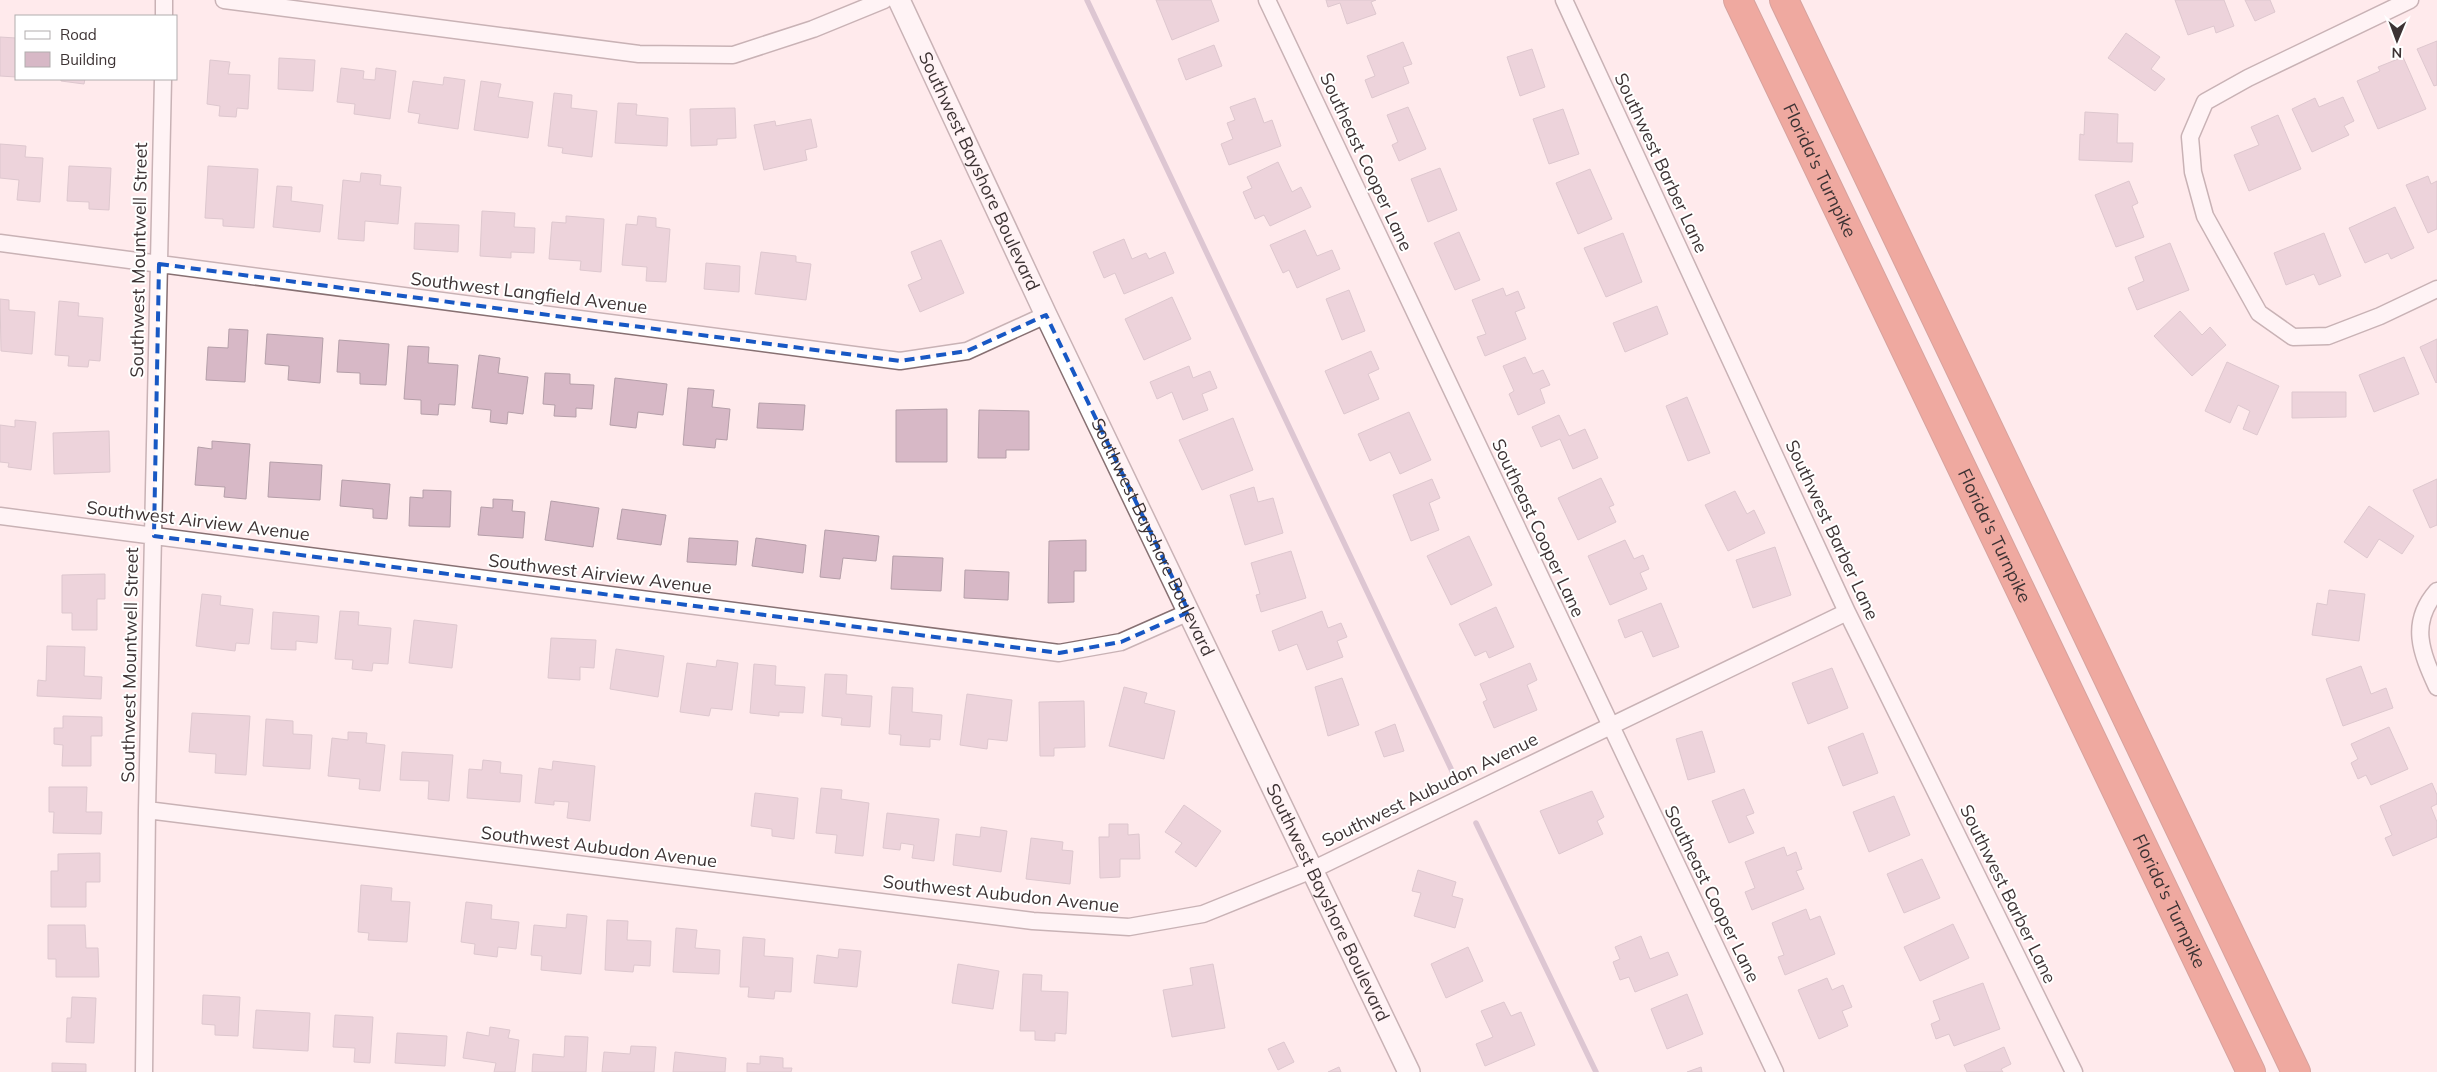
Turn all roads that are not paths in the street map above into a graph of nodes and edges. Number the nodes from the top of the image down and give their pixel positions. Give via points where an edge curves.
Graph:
1 (164, 0) edge
2 (224, 0) edge
3 (884, 0) edge
4 (899, 0) edge
5 (1268, 0) edge
6 (1564, 0) edge
7 (1738, 0) edge
8 (1784, 0) edge
9 (2410, 0) edge
10 (164, 15) edge
11 (163, 80) edge
12 (0, 244) edge
13 (159, 264) junction
14 (2437, 289) edge
15 (1046, 315) junction
16 (0, 516) edge
17 (154, 536) junction
18 (2437, 591) edge
19 (1189, 612) junction
20 (1847, 612) junction
21 (2437, 687) edge
22 (1610, 726) junction
23 (147, 810) junction
24 (1312, 870) junction
25 (144, 1072) edge
26 (1409, 1072) edge
27 (1776, 1072) edge
28 (2074, 1072) edge
29 (2251, 1072) edge
30 (2296, 1072) edge

1 - 10 street
2 - 3 street via 639,54 733,55 813,29
4 - 15 street, Southwest Bayshore Boulevard
5 - 22 street, Southeast Cooper Lane
6 - 20 street, Southwest Barber Lane
7 - 29 highway, Florida's Turnpike
8 - 30 highway
9 - 14 street via 2205,102 2190,137 2193,172 2204,216 2259,313 2293,336 2328,336
11 - 13 street, Southwest Mountwell Street
12 - 13 street, Southwest Langfield Avenue
13 - 15 street, Southwest Langfield Avenue via 900,361 967,351
13 - 17 street, Southwest Mountwell Street
15 - 19 street, Southwest Bayshore Boulevard
16 - 17 street, Southwest Airview Avenue
17 - 19 street, Southwest Airview Avenue via 1059,653 1121,642
17 - 23 street, Southwest Mountwell Street
18 - 21 street via 2421,614 2420,636 2426,663
19 - 24 street, Southwest Bayshore Boulevard
20 - 22 street, Southwest Aubudon Avenue
20 - 28 street, Southwest Barber Lane
22 - 24 street, Southwest Aubudon Avenue
22 - 27 street, Southeast Cooper Lane
23 - 24 street, Southwest Aubudon Avenue via 1033,921 1129,927 1203,914
23 - 25 street, Southwest Mountwell Street
24 - 26 street, Southwest Bayshore Boulevard

